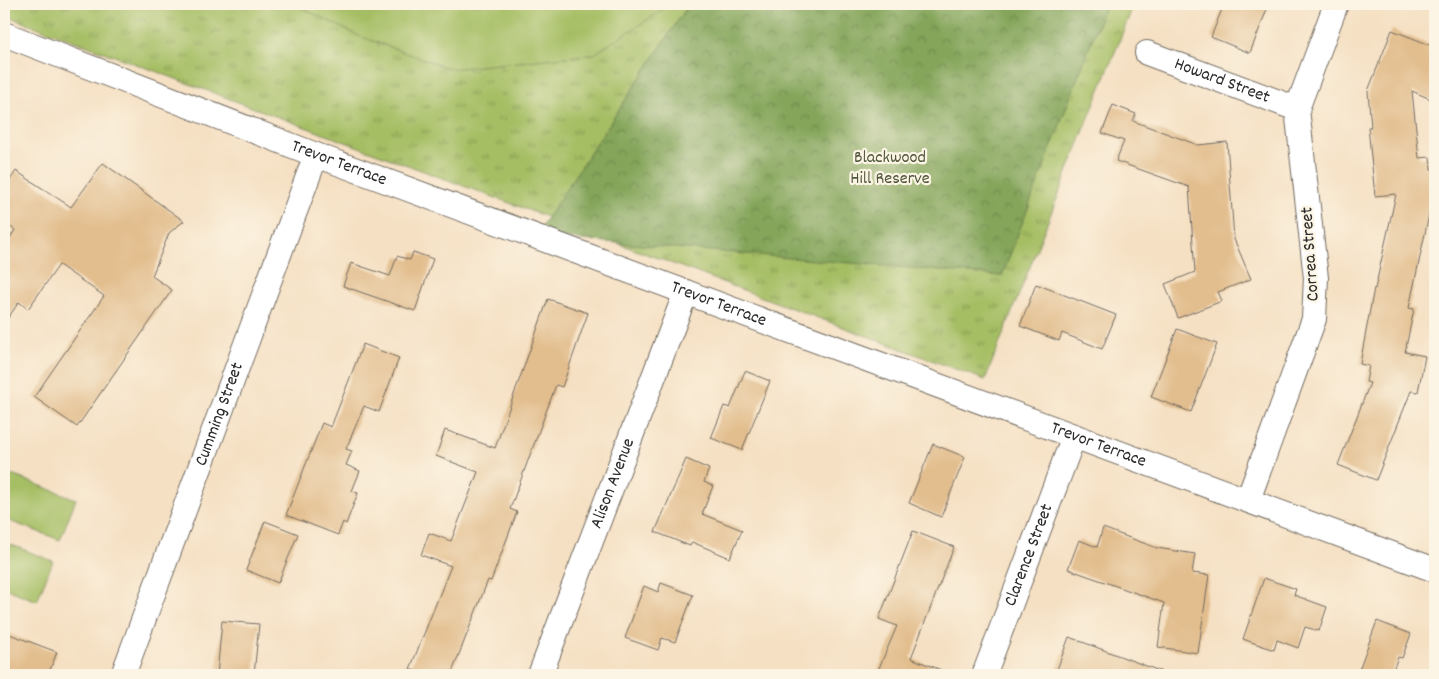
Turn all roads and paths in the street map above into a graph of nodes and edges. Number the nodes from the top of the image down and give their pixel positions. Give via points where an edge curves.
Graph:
1 (1336, 4) edge
2 (4, 34) edge
3 (1147, 53) dead end
4 (1297, 109) junction
5 (316, 155) junction
6 (686, 292) junction
7 (1074, 436) junction
8 (1248, 500) junction
9 (1435, 570) edge
10 (123, 675) edge
11 (540, 675) edge
12 (984, 675) edge

1 - 4 street, Correa Street
2 - 5 street, Trevor Terrace
3 - 4 street, Howard Street
4 - 8 street, Correa Street via 1316,278 1314,319
5 - 6 street, Trevor Terrace
5 - 10 street, Cumming Street
6 - 7 street, Trevor Terrace
6 - 11 street, Alison Avenue
7 - 8 street, Trevor Terrace
7 - 12 street, Clarence Street
8 - 9 street, Trevor Terrace

